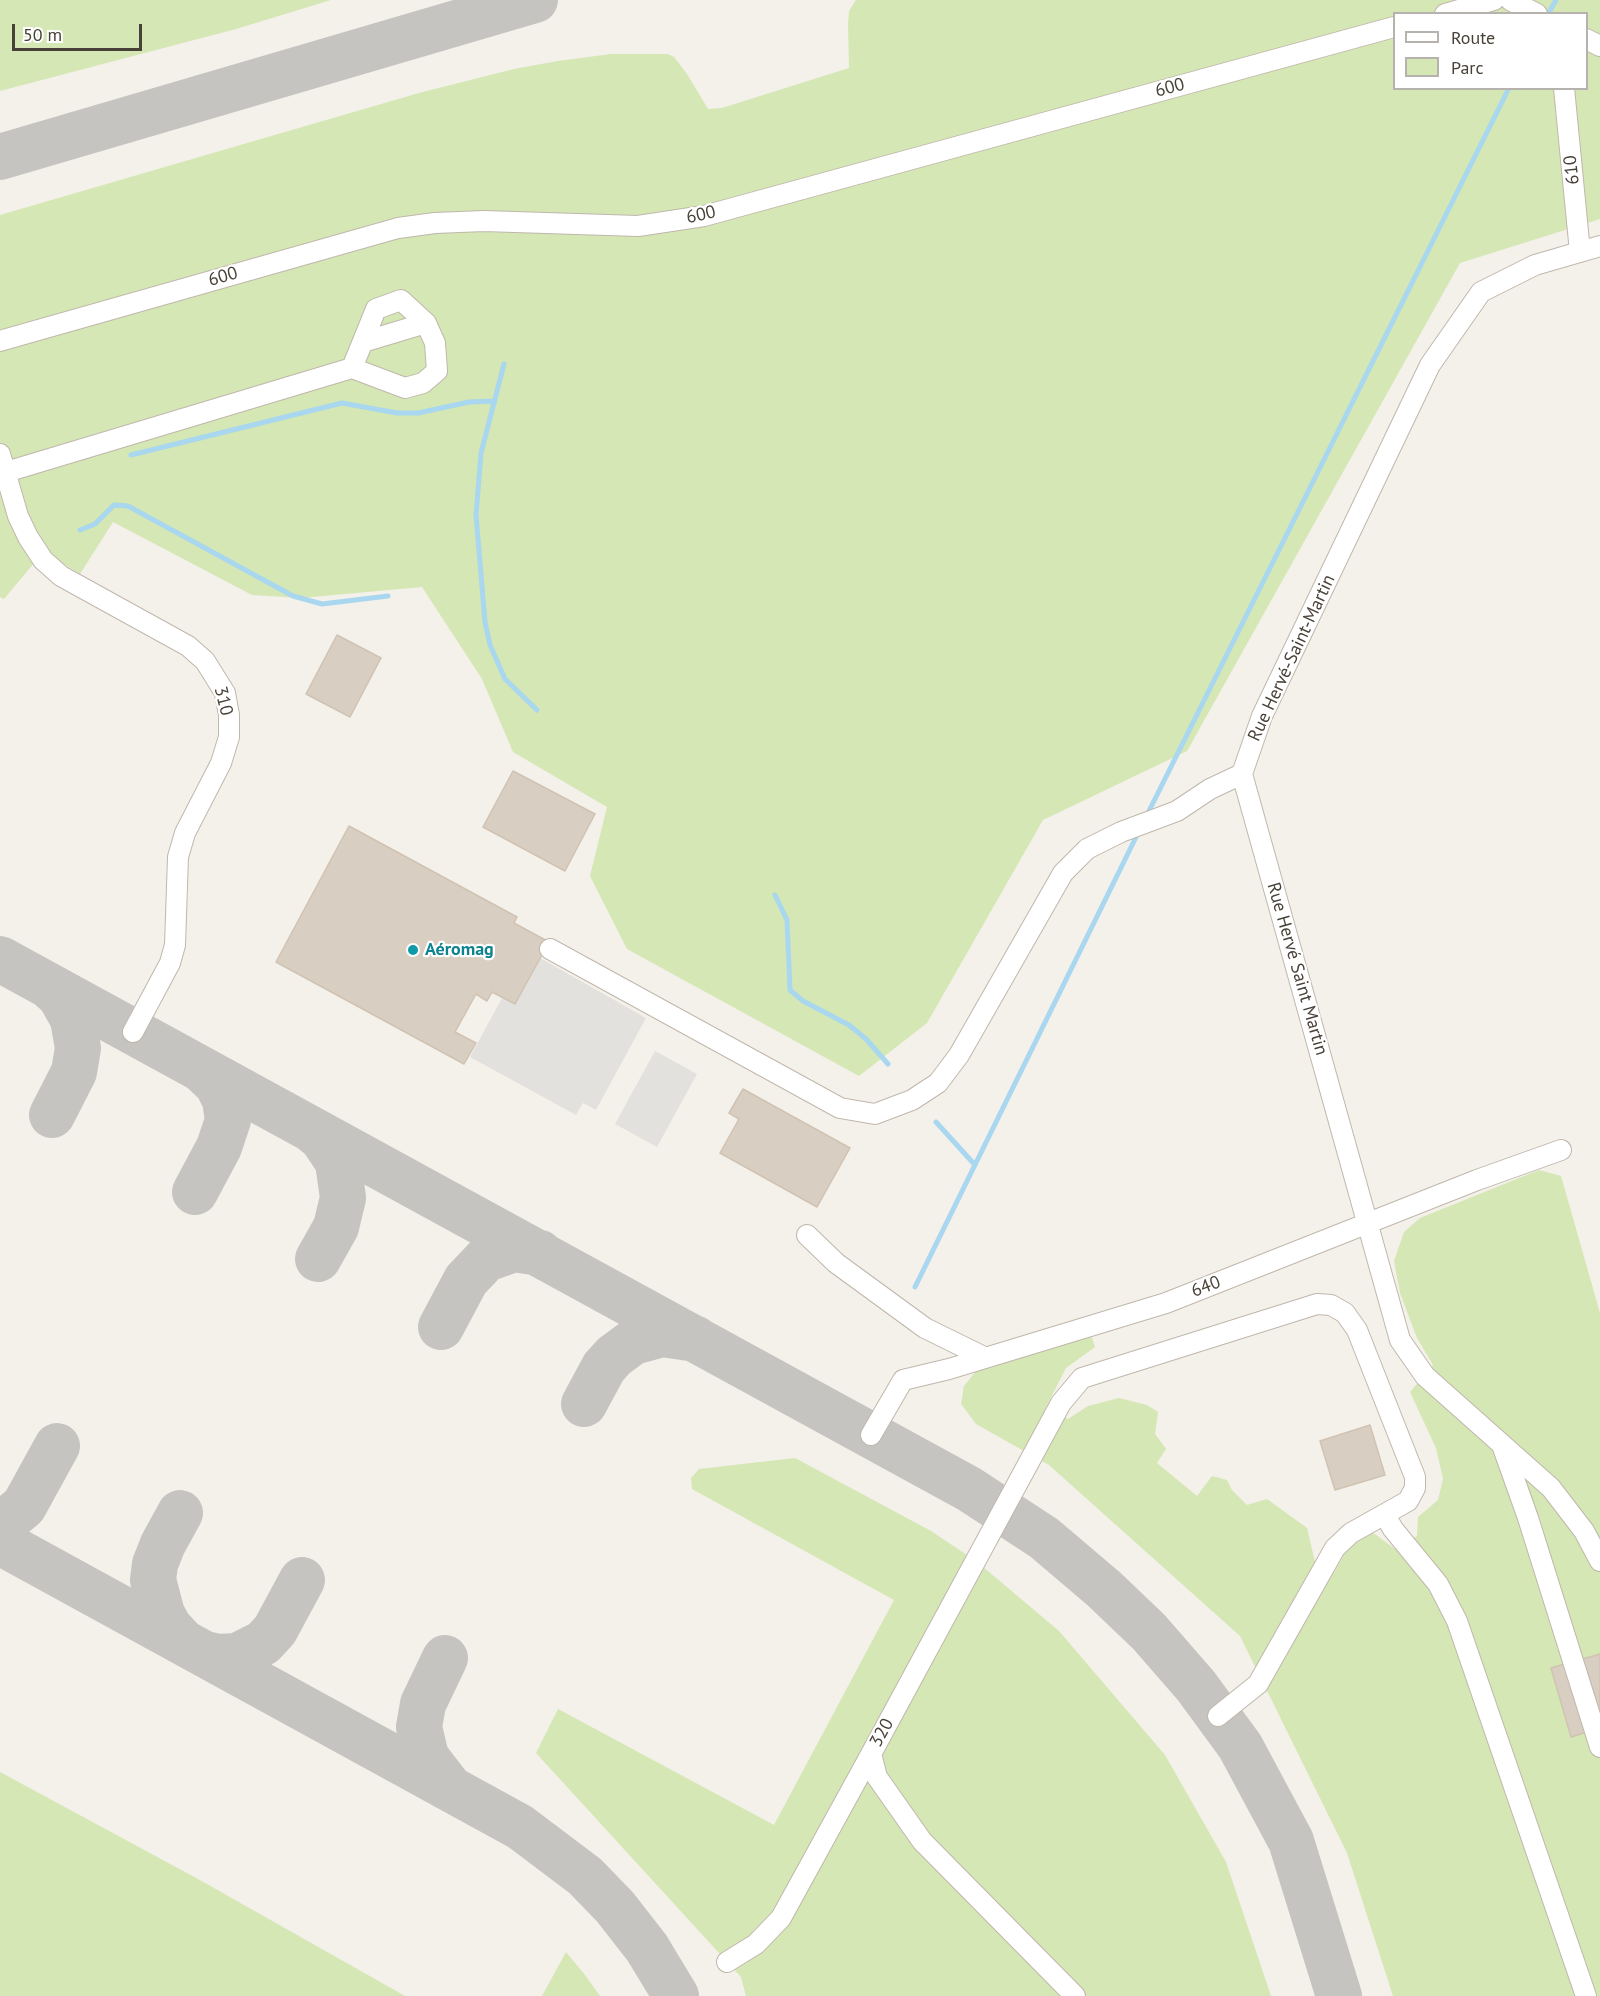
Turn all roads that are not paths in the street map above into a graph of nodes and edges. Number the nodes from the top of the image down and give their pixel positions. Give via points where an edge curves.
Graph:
1 (1494, 0) edge
2 (1510, 0) edge
3 (1452, 12) edge
4 (1533, 12) edge
5 (1393, 28) edge
6 (1564, 90) edge
7 (1600, 246) edge
8 (1580, 252) junction
9 (426, 323) junction
10 (0, 341) edge
11 (363, 342) junction
12 (352, 368) junction
13 (3, 463) edge
14 (1242, 774) junction
15 (550, 949) dead end
16 (133, 1032) dead end
17 (1561, 1150) dead end
18 (1369, 1223) junction
19 (807, 1235) dead end
20 (984, 1358) junction
21 (871, 1435) dead end
22 (1501, 1443) junction
23 (1385, 1515) junction
24 (1600, 1561) edge
25 (1218, 1716) dead end
26 (1600, 1747) edge
27 (871, 1754) junction
28 (727, 1962) dead end
29 (1075, 1996) edge
30 (1586, 1996) edge

1 - 3 lane
2 - 4 lane
5 - 10 lane, 600 via 704,216 638,226 484,221 398,228
6 - 8 lane, 610
7 - 8 lane, Rue Hervé-Saint-Martin
8 - 14 lane, Rue Hervé-Saint-Martin via 1535,265 1481,292 1430,365 1262,716
9 - 11 lane
9 - 11 lane via 401,300 376,309
9 - 12 lane via 435,343 437,371 423,383 405,388
11 - 12 lane
12 - 13 lane
13 - 16 lane, 310 via 18,516 43,560 61,576 188,646 205,661 225,693 229,737 178,857 175,945 170,963
14 - 15 lane via 1177,811 1088,849 1063,873 938,1083 912,1100 875,1114 840,1108
14 - 18 lane, Rue Hervé Saint Martin
17 - 18 lane, 640
18 - 20 lane, 640 via 1166,1303
18 - 22 lane, Rue Hervé Saint Martin via 1400,1340 1425,1376
19 - 20 lane via 836,1263 925,1329
20 - 21 lane, 640 via 903,1380
22 - 24 lane, Rue Hervé Saint Martin via 1551,1488 1584,1531
22 - 26 lane
23 - 25 lane, 320 via 1351,1533 1335,1548 1258,1684
23 - 27 lane, 320 via 1408,1501 1415,1488 1415,1477 1356,1330 1345,1313 1331,1305 1317,1304 1082,1378 1061,1403
23 - 30 lane via 1438,1584 1457,1621
27 - 28 lane via 781,1918 756,1944
27 - 29 lane, 320 via 877,1777 922,1841

